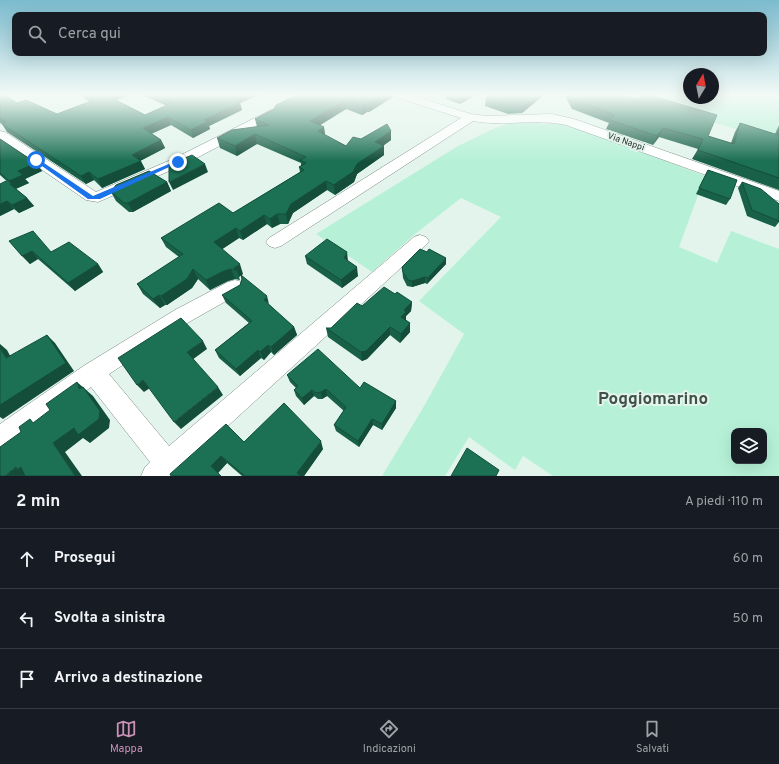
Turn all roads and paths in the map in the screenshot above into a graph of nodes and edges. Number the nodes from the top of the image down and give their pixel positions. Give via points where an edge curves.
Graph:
1 (264, 117) edge
2 (472, 117) edge
3 (473, 117) edge
4 (0, 135) edge
5 (779, 196) edge
6 (420, 241) dead end
7 (276, 242) dead end
8 (235, 287) edge
9 (93, 372) junction
10 (0, 439) edge
11 (160, 470) edge

1 - 4 street via 178,162 93,198
2 - 7 street
3 - 5 street, Via Nappi via 486,120 552,118 570,122
6 - 11 street
8 - 9 street via 182,316
9 - 10 street
9 - 11 street

